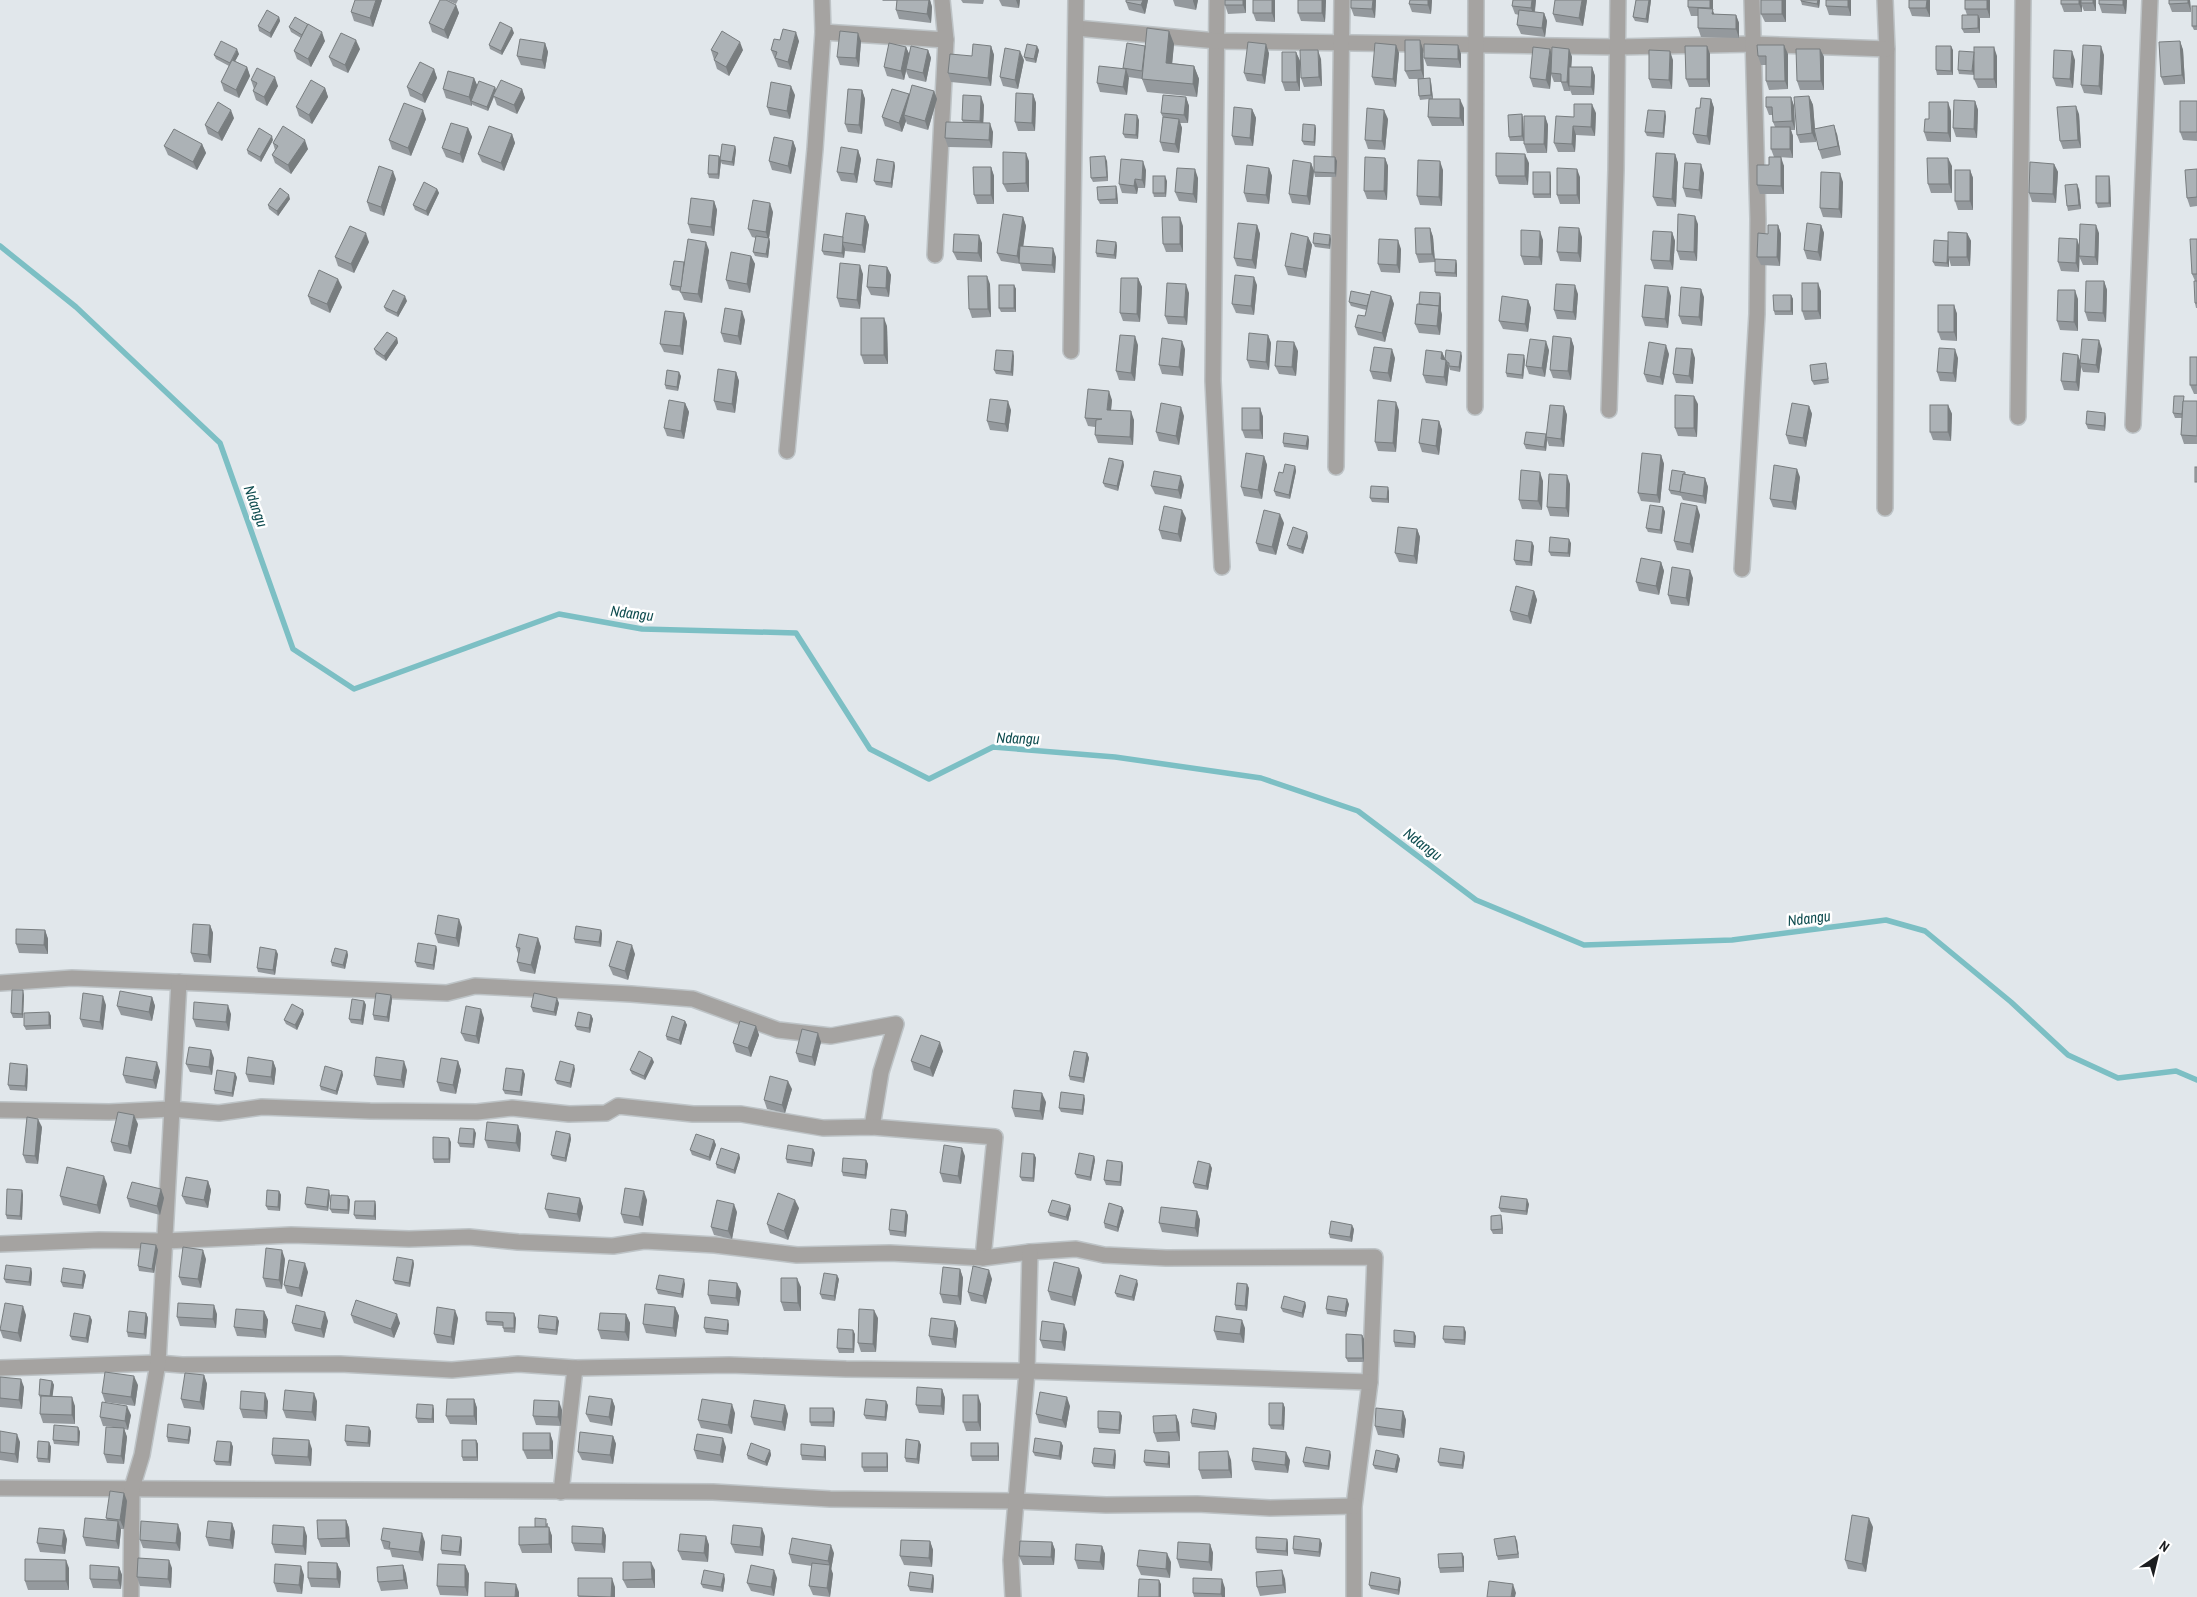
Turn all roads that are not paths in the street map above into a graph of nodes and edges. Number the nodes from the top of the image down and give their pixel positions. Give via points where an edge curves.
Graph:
1 (822, 0) edge
2 (942, 0) edge
3 (1076, 0) edge
4 (1217, 0) edge
5 (1342, 0) edge
6 (1476, 0) edge
7 (1618, 0) edge
8 (1752, 0) edge
9 (1884, 0) edge
10 (2023, 0) edge
11 (2150, 0) edge
12 (1076, 28) junction
13 (822, 32) junction
14 (946, 40) junction
15 (1217, 41) junction
16 (1342, 42) junction
17 (1753, 44) junction
18 (1476, 45) junction
19 (1618, 47) junction
20 (1887, 49) junction
21 (935, 255) dead end
22 (1072, 351) dead end
23 (1475, 407) dead end
24 (1610, 410) dead end
25 (2018, 417) dead end
26 (2133, 425) dead end
27 (787, 451) dead end
28 (1336, 467) dead end
29 (1885, 508) dead end
30 (1222, 567) dead end
31 (1742, 570) dead end
32 (179, 982) junction
33 (0, 983) edge
34 (172, 1109) junction
35 (0, 1110) edge
36 (872, 1127) junction
37 (164, 1241) junction
38 (0, 1244) edge
39 (1030, 1252) junction
40 (983, 1258) junction
41 (158, 1363) junction
42 (0, 1368) edge
43 (575, 1368) junction
44 (1027, 1372) junction
45 (1370, 1382) junction
46 (0, 1488) edge
47 (132, 1488) junction
48 (561, 1492) junction
49 (1016, 1501) junction
50 (1354, 1506) junction
51 (131, 1597) edge
52 (1012, 1597) edge
53 (1354, 1597) edge

1 - 13 street
2 - 14 street
3 - 12 street
4 - 15 street
5 - 16 street
6 - 18 street
7 - 19 street
8 - 17 street
9 - 20 street
10 - 25 street
11 - 26 street
12 - 15 street
12 - 22 street
13 - 14 street
13 - 27 street via 815,149
14 - 21 street
15 - 16 street
15 - 30 street via 1213,381
16 - 18 street
16 - 28 street
17 - 19 street
17 - 20 street
17 - 31 street via 1757,314
18 - 19 street
18 - 23 street
19 - 24 street
20 - 29 street
32 - 33 street via 72,978
32 - 34 street
32 - 36 street via 448,993 475,986 632,994 693,1000 778,1030 831,1036 896,1024 881,1072
34 - 35 street via 109,1112
34 - 36 street via 218,1114 262,1107 477,1112 512,1108 569,1114 606,1112 618,1106 693,1114 740,1114 823,1128
34 - 37 street
36 - 40 street via 995,1137
37 - 38 street
37 - 40 street via 291,1235 409,1239 470,1237 613,1246 644,1241 797,1255 890,1253
37 - 41 street
39 - 40 street
39 - 44 street
39 - 45 street via 1076,1249 1104,1255 1166,1258 1375,1257
41 - 42 street
41 - 43 street via 340,1364 452,1370 518,1364
41 - 47 street via 142,1455
43 - 44 street via 729,1365
43 - 48 street
44 - 45 street
44 - 49 street
45 - 50 street
46 - 47 street
47 - 48 street
47 - 51 street
48 - 49 street via 712,1492 830,1499
49 - 50 street via 1270,1508
49 - 52 street via 1011,1560
50 - 53 street

